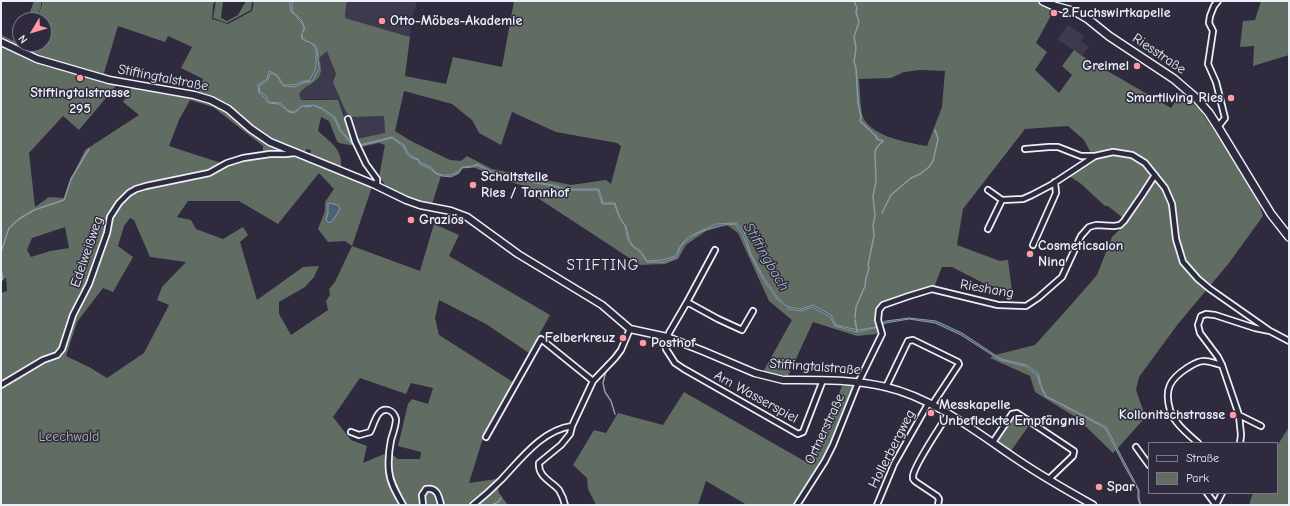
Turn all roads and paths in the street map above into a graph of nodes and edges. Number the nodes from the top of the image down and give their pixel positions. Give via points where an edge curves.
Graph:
1 (1043, 1) edge
2 (1218, 1) edge
3 (1, 42) edge
4 (348, 119) dead end
5 (1218, 127) junction
6 (1025, 149) dead end
7 (295, 153) junction
8 (1095, 156) junction
9 (1154, 175) junction
10 (1055, 182) junction
11 (377, 186) junction
12 (988, 190) dead end
13 (1002, 200) junction
14 (988, 229) dead end
15 (1289, 237) edge
16 (1033, 245) dead end
17 (715, 250) dead end
18 (687, 302) junction
19 (753, 311) dead end
20 (630, 329) junction
21 (1270, 331) junction
22 (666, 337) junction
23 (1289, 341) edge
24 (1222, 365) junction
25 (823, 380) junction
26 (592, 381) junction
27 (859, 382) junction
28 (1, 385) edge
29 (886, 387) junction
30 (930, 405) junction
31 (948, 414) junction
32 (1239, 415) junction
33 (572, 426) junction
34 (1261, 426) dead end
35 (350, 432) dead end
36 (486, 437) dead end
37 (993, 442) junction
38 (1197, 442) edge
39 (1240, 442) edge
40 (1136, 447) dead end
41 (1148, 464) edge
42 (1049, 479) junction
43 (1208, 494) edge
44 (1222, 494) edge
45 (403, 505) edge
46 (423, 505) edge
47 (441, 505) edge
48 (473, 505) edge
49 (565, 505) edge
50 (797, 505) edge
51 (877, 505) edge
52 (938, 505) edge
53 (1093, 505) edge
54 (1216, 505) edge

1 - 5 main road, Riesstraße via 1076,12 1088,19 1174,79 1196,98
2 - 5 street via 1210,16 1209,23 1213,31 1208,64 1216,82 1225,118
3 - 7 street, Stiftingtalstraße via 37,59 109,80 211,100 228,109 264,139
4 - 11 street via 358,148 377,179
5 - 15 main road, Riesstraße via 1271,214
6 - 8 street via 1049,147 1081,156
7 - 11 street, Stiftingtalstraße
7 - 28 street, Edelweißweg via 243,158 227,162 209,173 146,186 129,193 110,217 89,284 73,315 62,349
8 - 9 street via 1113,152 1132,155 1145,164
8 - 10 street
9 - 21 street via 1165,188 1172,204 1176,239 1183,262 1210,289
9 - 27 street, Rieshang via 1124,221 1114,226 1089,227 1081,236 1062,277 1026,306 998,305 932,289 883,305 879,310 878,320 882,334
10 - 13 street via 1023,199
10 - 16 street via 1056,193
11 - 20 street, Stiftingtalstraße via 414,203 467,217 518,254 602,305
12 - 13 street
13 - 14 street
17 - 18 street
18 - 19 street via 742,330
18 - 22 street
20 - 22 street, Stiftingtalstraße
20 - 26 street via 618,354
21 - 23 street
21 - 24 street via 1215,315 1201,316 1198,325 1200,333
22 - 25 street, Stiftingtalstraße via 764,376 783,380
22 - 25 street, Am Wasserspiel via 666,349 675,363 798,434 803,432
24 - 32 street
24 - 38 street via 1205,361 1196,363 1175,376 1168,387 1173,417
25 - 27 street, Stiftingtalstraße
26 - 33 street
26 - 36 street via 541,339
27 - 29 street, Stiftingtalstraße
27 - 50 street, Ortnerstraße via 825,461
29 - 30 street, Stiftingtalstraße via 911,395
29 - 30 street via 908,341 913,340 959,364
30 - 31 street, Stiftingtalstraße
30 - 51 street, Hollerbergweg via 894,464
31 - 37 street, Stiftingtalstraße
31 - 52 street via 916,467 913,477 916,482 937,496
32 - 34 street
32 - 39 street
33 - 48 street via 561,427 538,443
33 - 49 street via 570,434 561,445 539,463 540,473 559,491
35 - 45 street via 359,435 370,432 376,417 384,410 392,412 395,416 389,472
37 - 42 street, Stiftingtalstraße
37 - 42 street via 1012,414 1017,413 1074,451 1073,456
40 - 41 street
42 - 53 street, Stiftingtalstraße
43 - 54 street
44 - 54 street
46 - 47 street via 422,495 426,489 431,488 438,494

